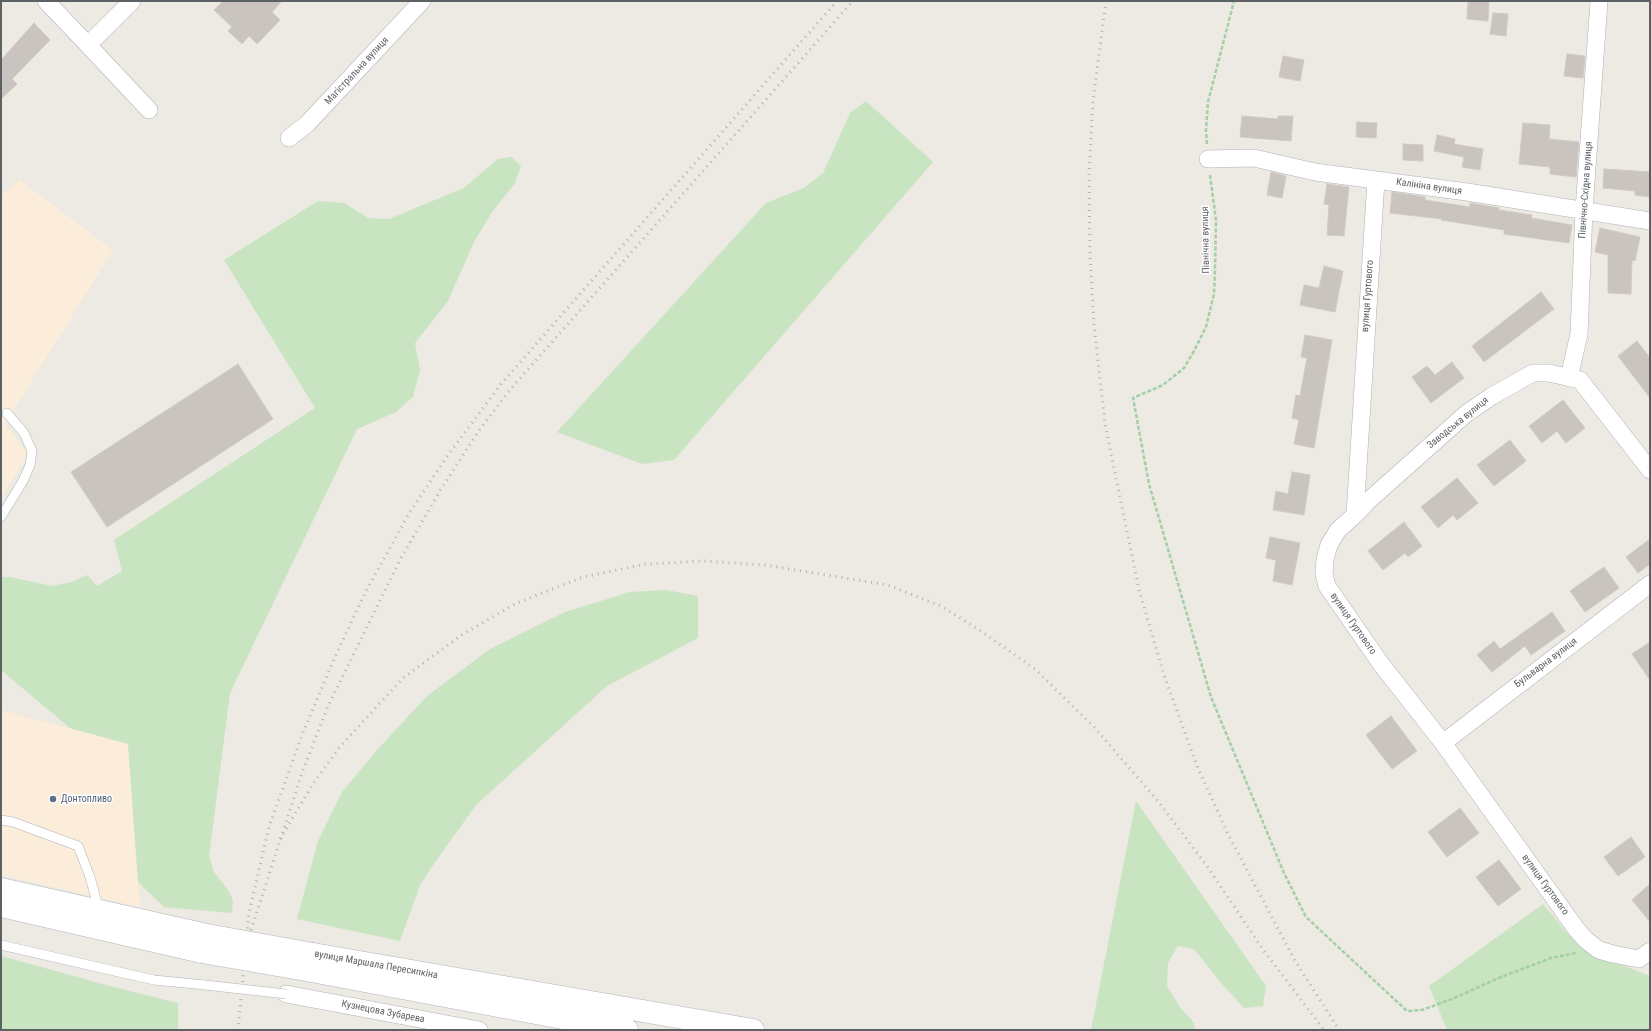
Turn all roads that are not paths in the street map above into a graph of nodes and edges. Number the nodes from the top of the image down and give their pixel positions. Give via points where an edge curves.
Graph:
1 (46, 1) edge
2 (132, 1) edge
3 (422, 1) edge
4 (1599, 1) edge
5 (88, 45) junction
6 (149, 110) dead end
7 (290, 138) dead end
8 (1208, 158) road end
9 (1376, 180) junction
10 (1584, 210) junction
11 (1650, 221) edge
12 (1575, 379) junction
13 (7, 413) dead end
14 (1650, 470) edge
15 (1355, 515) junction
16 (1, 517) edge
17 (1650, 584) edge
18 (1443, 743) junction
19 (1, 820) edge
20 (1, 889) edge
21 (1, 906) edge
22 (100, 911) junction
23 (204, 943) junction
24 (1, 945) edge
25 (1646, 958) edge
26 (310, 962) junction
27 (286, 994) joint
28 (479, 1030) edge
29 (627, 1030) edge
30 (753, 1030) edge

1 - 5 street
2 - 5 street
3 - 7 street, Магістральна вулиця via 307,124
4 - 10 street, Північно-Східна вулиця
5 - 6 street
8 - 9 street, Калініна вулиця via 1254,158 1315,172
9 - 10 street, Калініна вулиця
9 - 15 street, вулиця Гуртового
10 - 11 street, Калініна вулиця
10 - 12 street, Північно-Східна вулиця
12 - 14 street
12 - 15 street, Заводська вулиця via 1548,373 1533,373 1492,396 1467,413
13 - 16 lane via 24,433 32,451 24,481
15 - 18 street, вулиця Гуртового via 1338,530 1329,545 1324,574 1327,586 1381,664
17 - 18 street, Бульварна вулиця
18 - 25 street, вулиця Гуртового via 1586,940 1599,950
19 - 22 lane via 78,846
20 - 22 main road, вулиця Маршала Пересипкіна
21 - 23 main road, вулиця Маршала Пересипкіна
22 - 23 main road, вулиця Маршала Пересипкіна
23 - 26 main road, вулиця Маршала Пересипкіна, bridge
24 - 27 lane, bridge via 154,980
26 - 29 main road, вулиця Маршала Пересипкіна
26 - 30 main road, вулиця Маршала Пересипкіна
27 - 28 street, Кузнецова Зубарева

